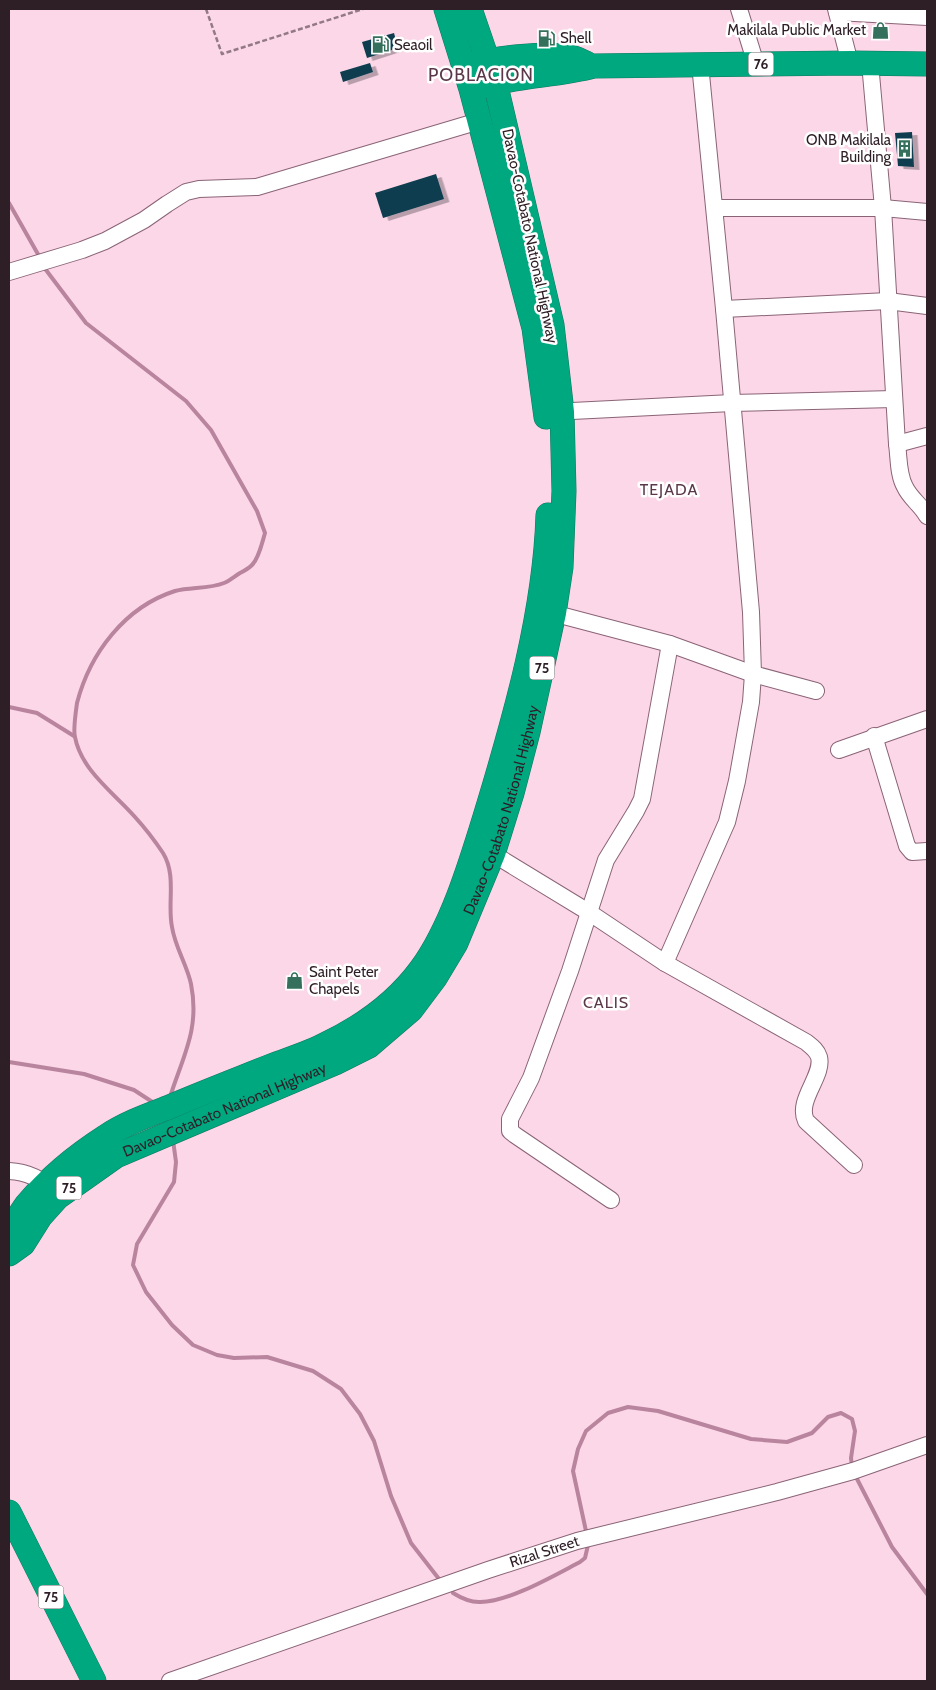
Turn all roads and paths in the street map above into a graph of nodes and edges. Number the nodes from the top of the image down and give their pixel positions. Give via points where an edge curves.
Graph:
1 (206, 9) edge
2 (363, 9) edge
3 (446, 9) edge
4 (470, 9) edge
5 (739, 9) edge
6 (837, 10) edge
7 (927, 17) edge
8 (860, 63) junction
9 (700, 64) junction
10 (756, 64) junction
11 (927, 64) edge
12 (492, 71) junction
13 (468, 78) junction
14 (480, 121) junction
15 (715, 208) junction
16 (882, 208) junction
17 (927, 212) edge
18 (9, 272) edge
19 (888, 302) junction
20 (927, 306) edge
21 (724, 309) junction
22 (894, 399) junction
23 (732, 403) junction
24 (554, 412) junction
25 (927, 436) edge
26 (897, 444) junction
27 (927, 516) edge
28 (546, 611) junction
29 (670, 644) junction
30 (753, 674) junction
31 (816, 691) dead end
32 (927, 719) edge
33 (874, 736) junction
34 (839, 750) dead end
35 (485, 849) junction
36 (927, 851) edge
37 (590, 913) junction
38 (665, 963) junction
39 (854, 1165) dead end
40 (9, 1171) edge
41 (52, 1191) junction
42 (611, 1200) dead end
43 (9, 1233) edge
44 (9, 1254) edge
45 (927, 1445) edge
46 (9, 1512) edge
47 (94, 1681) edge
48 (170, 1681) edge

1 - 2 path via 222,54
3 - 13 highway, Davao-Cotabato National Highway / 75
4 - 12 highway, Davao-Cotabato National Highway / 75
5 - 10 street
6 - 7 street
6 - 8 street
8 - 10 highway, 76
8 - 11 highway, 76
8 - 16 street
9 - 10 highway, 76
9 - 12 highway, 76 via 594,66 572,72 517,78
9 - 15 street
12 - 13 highway, 76
12 - 24 highway, Davao-Cotabato National Highway / 75 via 552,326
13 - 14 highway, Davao-Cotabato National Highway / 75
14 - 18 street via 257,187 186,192 105,241
14 - 24 highway, Davao-Cotabato National Highway / 75
15 - 16 street
15 - 21 street
16 - 17 street
16 - 19 street
19 - 20 street
19 - 21 street
19 - 22 street
21 - 23 street
22 - 23 street
22 - 26 street
23 - 24 street
23 - 30 street via 751,612
24 - 28 highway, Davao-Cotabato National Highway / 75 via 548,491
25 - 26 street
26 - 27 street via 905,488
28 - 29 street
28 - 35 highway, Davao-Cotabato National Highway / 75 via 511,728
29 - 30 street
29 - 37 street via 642,799 606,860
30 - 31 street
30 - 38 street via 739,773 727,822
32 - 33 street
33 - 34 street
33 - 36 street via 907,846 912,852
35 - 37 street
35 - 41 highway, Davao-Cotabato National Highway / 75 via 421,968 399,996 372,1018 324,1045 107,1135 75,1158
35 - 41 highway, Davao-Cotabato National Highway / 75 via 456,943 411,1010 369,1046 146,1142
37 - 38 street
37 - 42 street via 531,1078 509,1125 515,1135
38 - 39 street via 814,1049 819,1056 819,1066 803,1115
40 - 41 street via 34,1177
41 - 43 highway, Davao-Cotabato National Highway / 75 via 27,1205
41 - 44 highway, Davao-Cotabato National Highway / 75 via 23,1244
45 - 48 street, Rizal Street via 843,1474 577,1541
46 - 47 highway, 75

